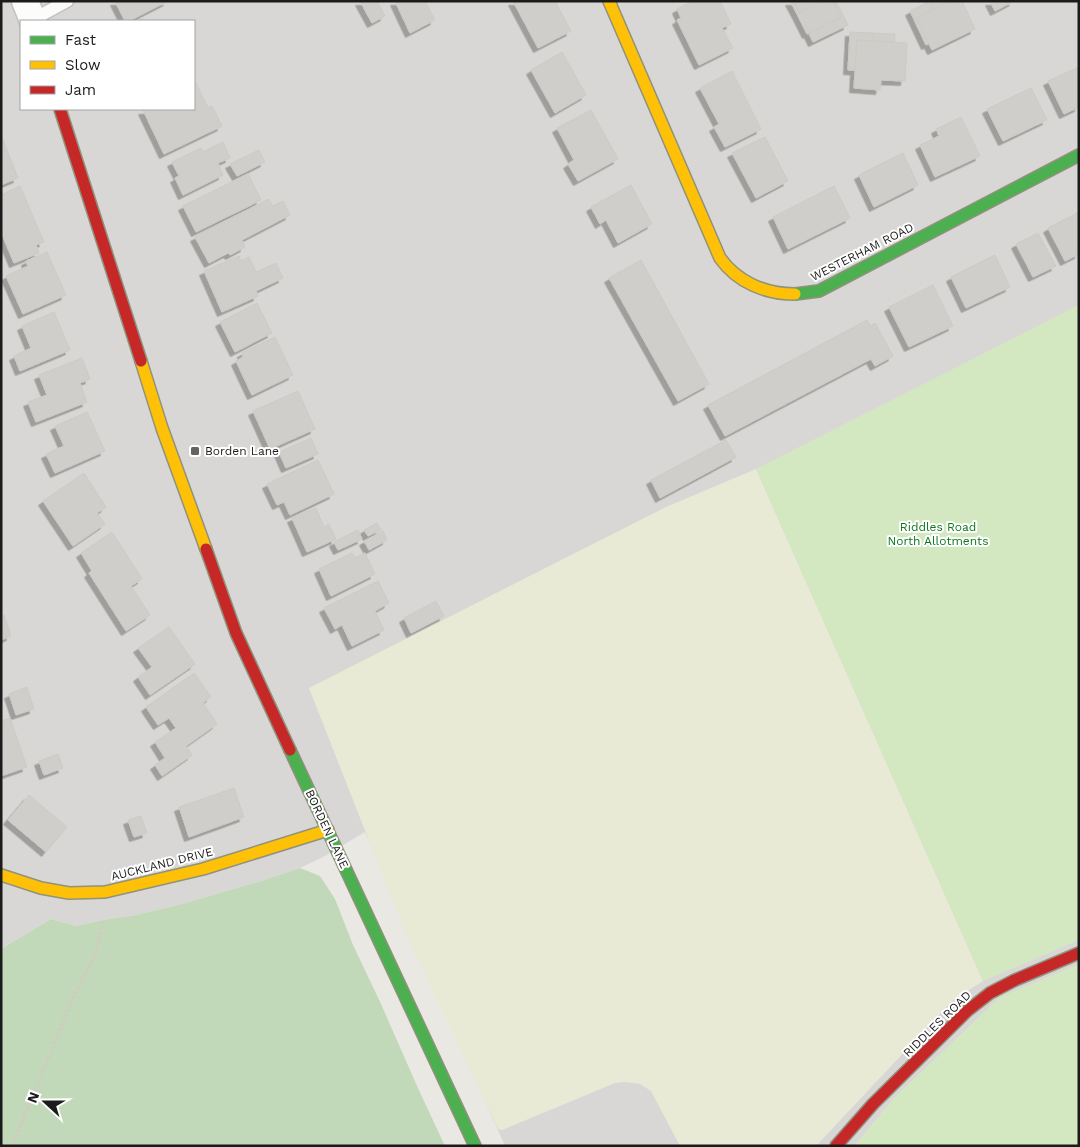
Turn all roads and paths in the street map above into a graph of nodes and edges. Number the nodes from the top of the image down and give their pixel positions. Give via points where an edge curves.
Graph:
1 (67, 1) edge
2 (609, 1) edge
3 (30, 14) edge
4 (60, 110) edge
5 (1079, 155) edge
6 (328, 830) junction
7 (1, 875) edge
8 (103, 920) dead end
9 (1079, 953) edge
10 (12, 1146) edge
11 (475, 1146) edge
12 (836, 1146) edge

1 - 3 lane
2 - 5 street, WESTERHAM ROAD via 721,260 734,274 770,292 819,291
4 - 6 street, BORDEN LANE via 162,428 236,633
6 - 7 street, AUCKLAND DRIVE via 203,869 105,892 69,893
6 - 11 street, BORDEN LANE
8 - 10 path via 96,953 70,1003
9 - 12 street, RIDDLES ROAD via 990,993 966,1011

